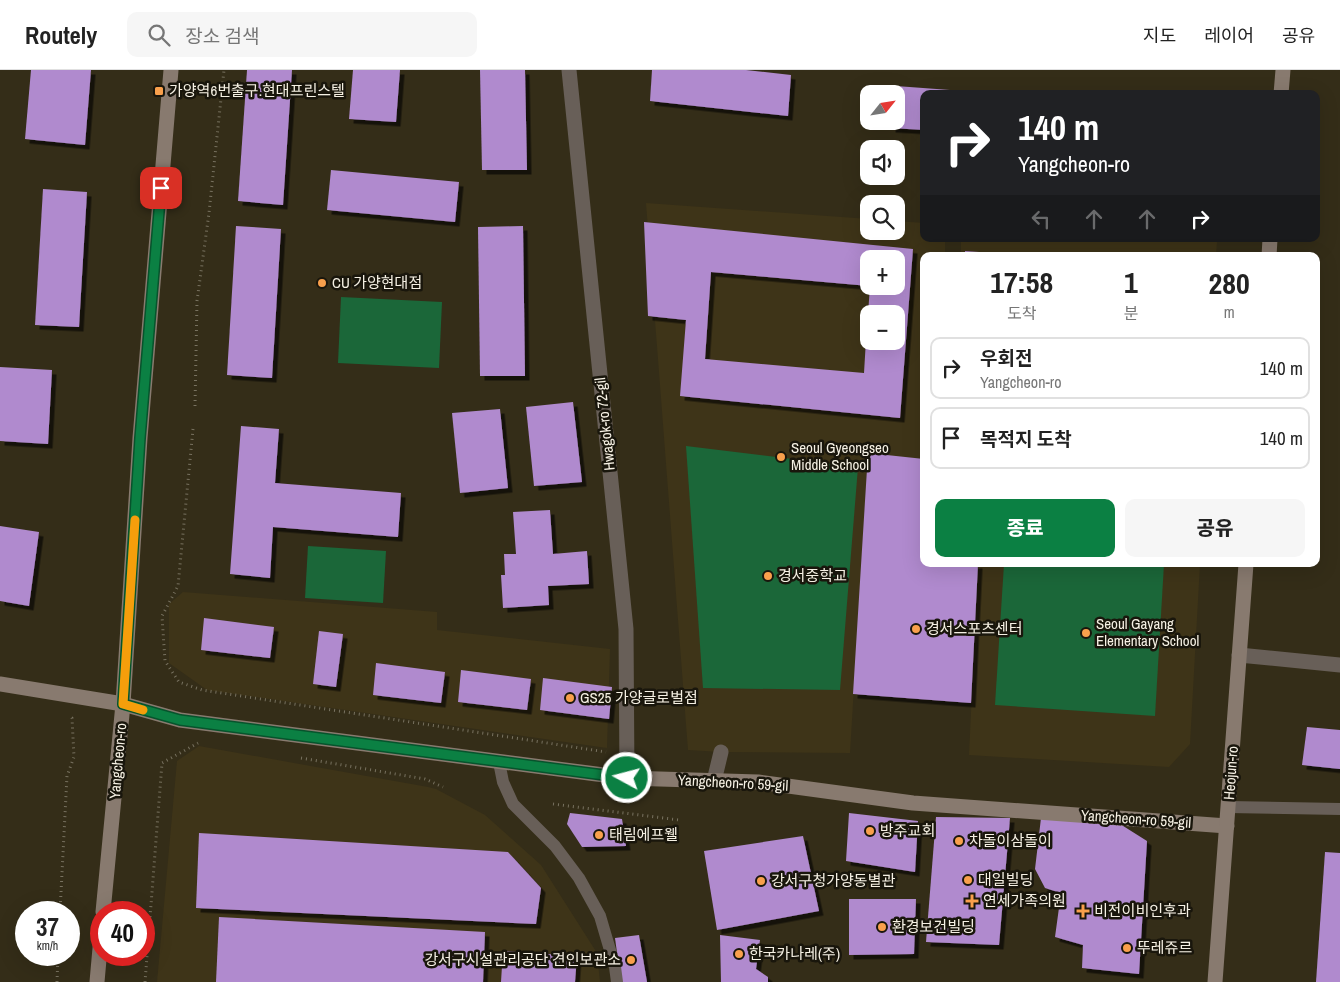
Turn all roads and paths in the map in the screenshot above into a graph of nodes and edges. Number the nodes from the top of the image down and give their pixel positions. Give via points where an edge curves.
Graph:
1 (171, 70) edge
2 (224, 70) edge
3 (569, 70) edge
4 (1283, 70) edge
5 (1281, 90) edge
6 (195, 406) dead end
7 (193, 429) dead end
8 (1246, 567) edge
9 (1239, 655) junction
10 (1340, 665) edge
11 (0, 684) edge
12 (123, 704) junction
13 (66, 712) dead end
14 (200, 742) dead end
15 (607, 752) dead end
16 (721, 752) dead end
17 (298, 758) dead end
18 (499, 762) junction
19 (627, 778) junction
20 (714, 781) junction
21 (443, 787) dead end
22 (553, 804) dead end
23 (1228, 807) junction
24 (1340, 809) edge
25 (679, 820) dead end
26 (1227, 826) junction
27 (61, 901) edge
28 (105, 901) edge
29 (58, 966) edge
30 (98, 966) edge
31 (57, 982) edge
32 (97, 982) edge
33 (144, 982) edge
34 (617, 982) edge
35 (1215, 982) edge

1 - 12 street, Yangcheon-ro via 140,438
2 - 6 path via 197,300
3 - 19 street, Hwagok-ro 72-gil via 626,629
4 - 5 street
7 - 15 path via 178,586 162,616 165,661 179,682 202,690
8 - 9 street, Heojun-ro
9 - 10 street
9 - 23 street, Heojun-ro
11 - 12 street, Yangcheon-ro 59-gil
12 - 18 street, Yangcheon-ro 59-gil via 180,720
12 - 28 street, Yangcheon-ro
13 - 27 path via 72,718 74,757 67,776
14 - 33 path via 162,763
16 - 20 street
17 - 21 path via 425,779
18 - 19 street, Yangcheon-ro 59-gil
18 - 34 lane via 503,782 513,804 555,846 579,878 600,916
19 - 20 street, Yangcheon-ro 59-gil
20 - 26 street, Yangcheon-ro 59-gil via 758,782 913,803
22 - 25 path
23 - 24 lane
23 - 26 street, Heojun-ro
26 - 35 street, Heojun-ro
29 - 31 path
30 - 32 street

